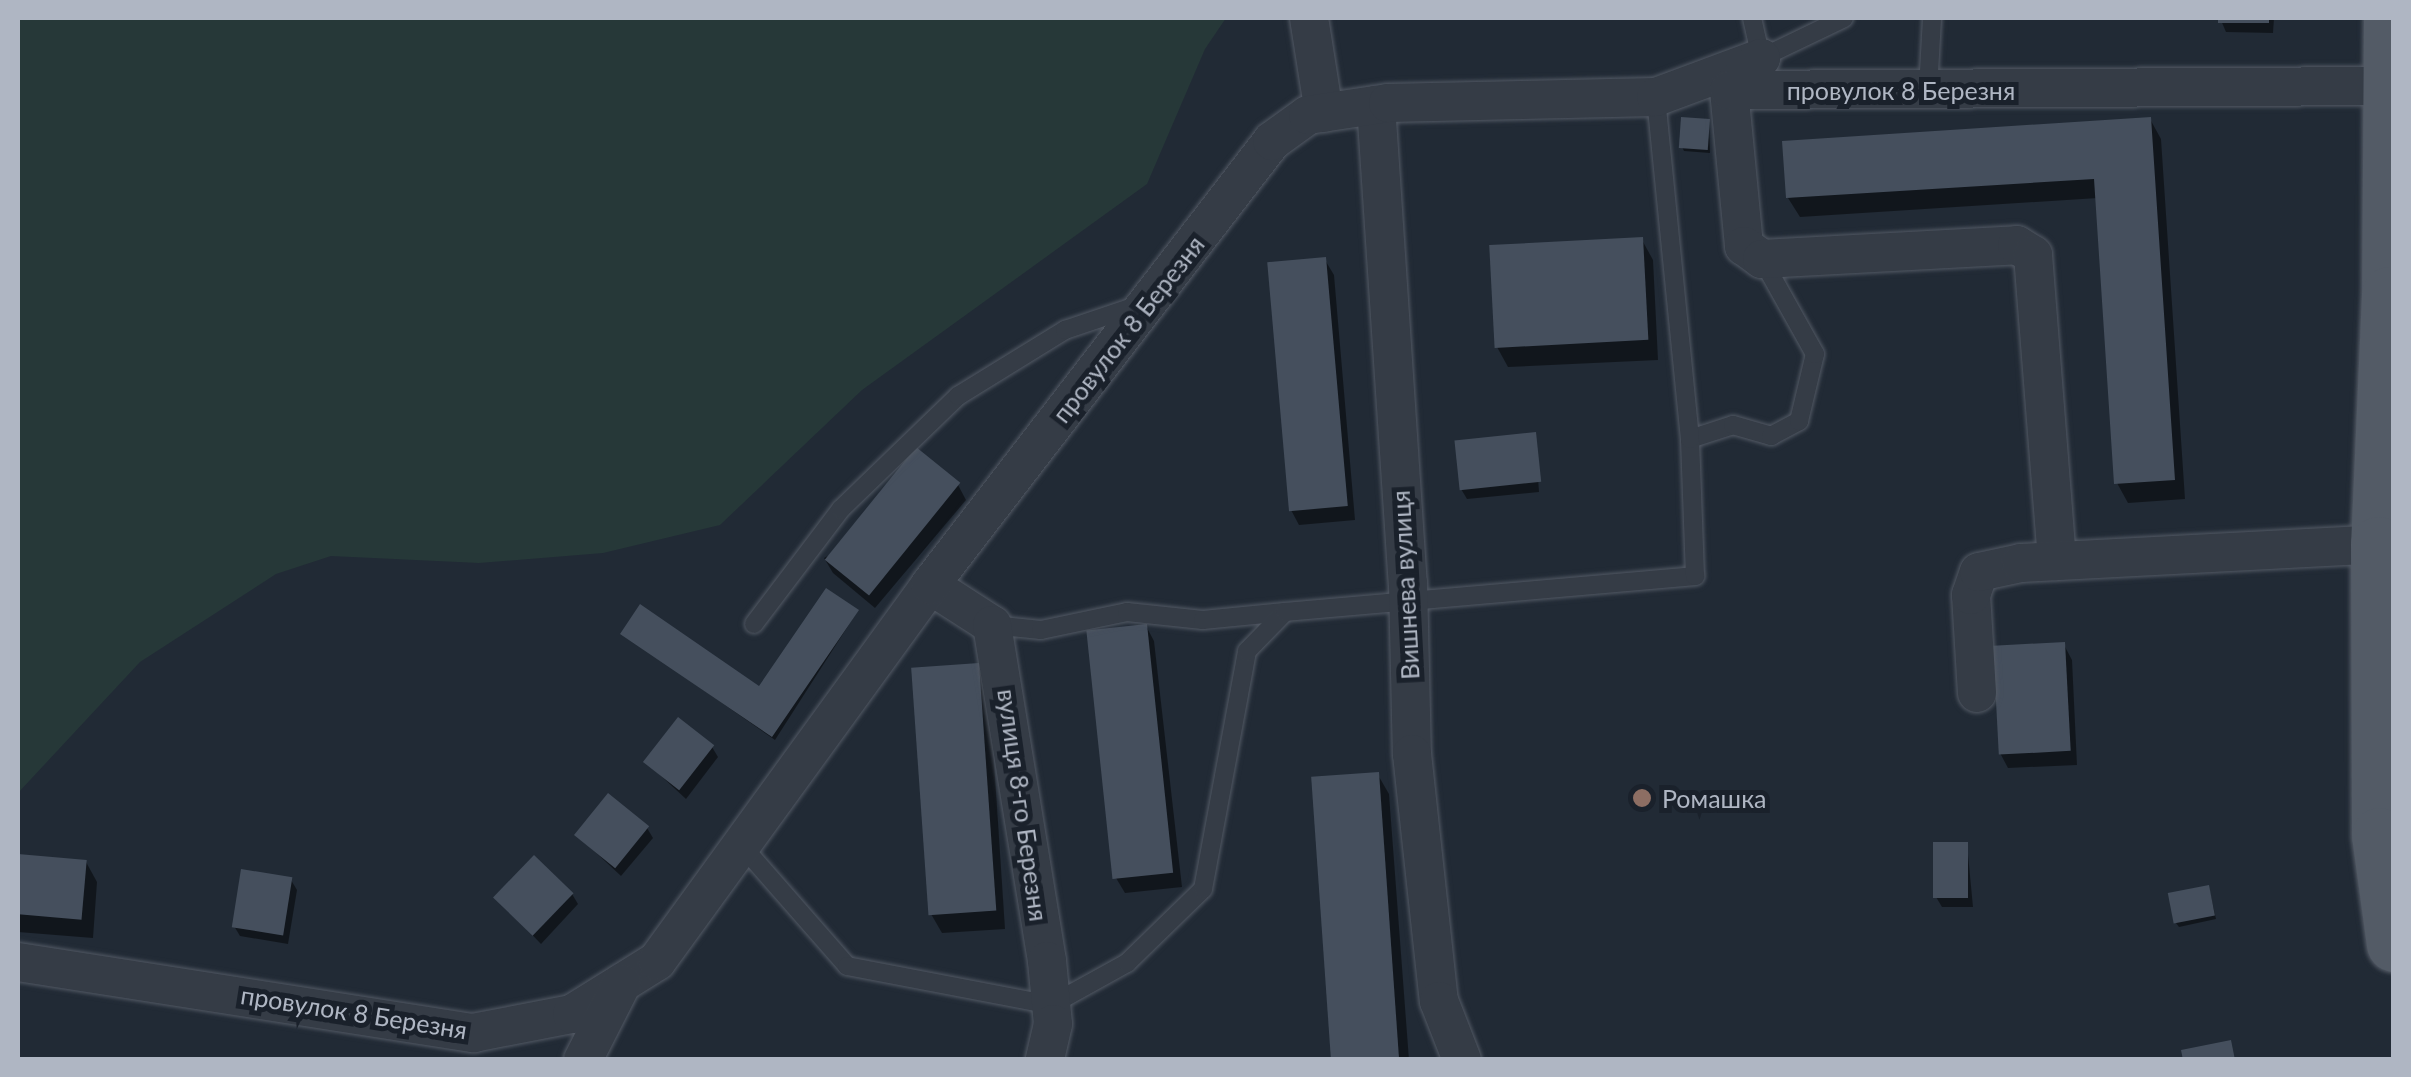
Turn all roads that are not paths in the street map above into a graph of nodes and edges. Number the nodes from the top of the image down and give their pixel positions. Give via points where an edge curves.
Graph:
1 (1308, 18) edge
2 (1752, 18) edge
3 (1844, 18) edge
4 (1932, 18) edge
5 (2391, 18) edge
6 (1761, 58) junction
7 (2390, 86) junction
8 (1728, 90) junction
9 (1928, 91) junction
10 (1656, 97) junction
11 (1376, 105) junction
12 (1324, 112) junction
13 (1762, 258) junction
14 (1151, 301) junction
15 (1690, 439) junction
16 (2378, 544) junction
17 (2057, 561) junction
18 (930, 585) junction
19 (1408, 599) junction
20 (1285, 612) junction
21 (754, 624) dead end
22 (992, 625) junction
23 (1977, 693) dead end
24 (743, 846) junction
25 (2394, 944) edge
26 (18, 962) edge
27 (622, 983) junction
28 (1051, 1005) junction
29 (476, 1046) edge
30 (583, 1060) edge
31 (1045, 1060) edge
32 (1462, 1060) edge

1 - 12 street
2 - 6 lane
3 - 6 lane
4 - 9 lane
5 - 7 main road
6 - 8 street, провулок 8 Березня
6 - 10 street, провулок 8 Березня
7 - 9 street, провулок 8 Березня
7 - 16 main road
8 - 9 street, провулок 8 Березня
8 - 13 street via 1744,246
10 - 11 street, провулок 8 Березня
10 - 15 lane
11 - 12 street, провулок 8 Березня
11 - 19 street, Вишнева вулиця
12 - 14 street, провулок 8 Березня via 1308,115 1272,141
13 - 15 lane via 1815,354 1799,421 1771,436 1733,425
13 - 17 street via 2017,245 2033,256
14 - 18 street, провулок 8 Березня
14 - 21 lane via 1065,330 958,396 840,509
15 - 19 lane via 1695,576
16 - 17 street
16 - 25 main road via 2378,835
17 - 23 street via 1979,572 1971,596
18 - 22 street
18 - 24 street, провулок 8 Березня
19 - 20 lane
19 - 32 street, Вишнева вулиця via 1412,754 1439,1001
20 - 22 lane via 1203,620 1128,612 1041,630
20 - 28 lane via 1248,652 1203,889 1127,963
22 - 28 street, вулиця 8-го Березня
24 - 27 street, провулок 8 Березня via 657,960
24 - 28 lane via 847,966
26 - 29 street, провулок 8 Березня
27 - 29 street, провулок 8 Березня via 572,1014
27 - 30 street
28 - 31 street, вулиця 8-го Березня

